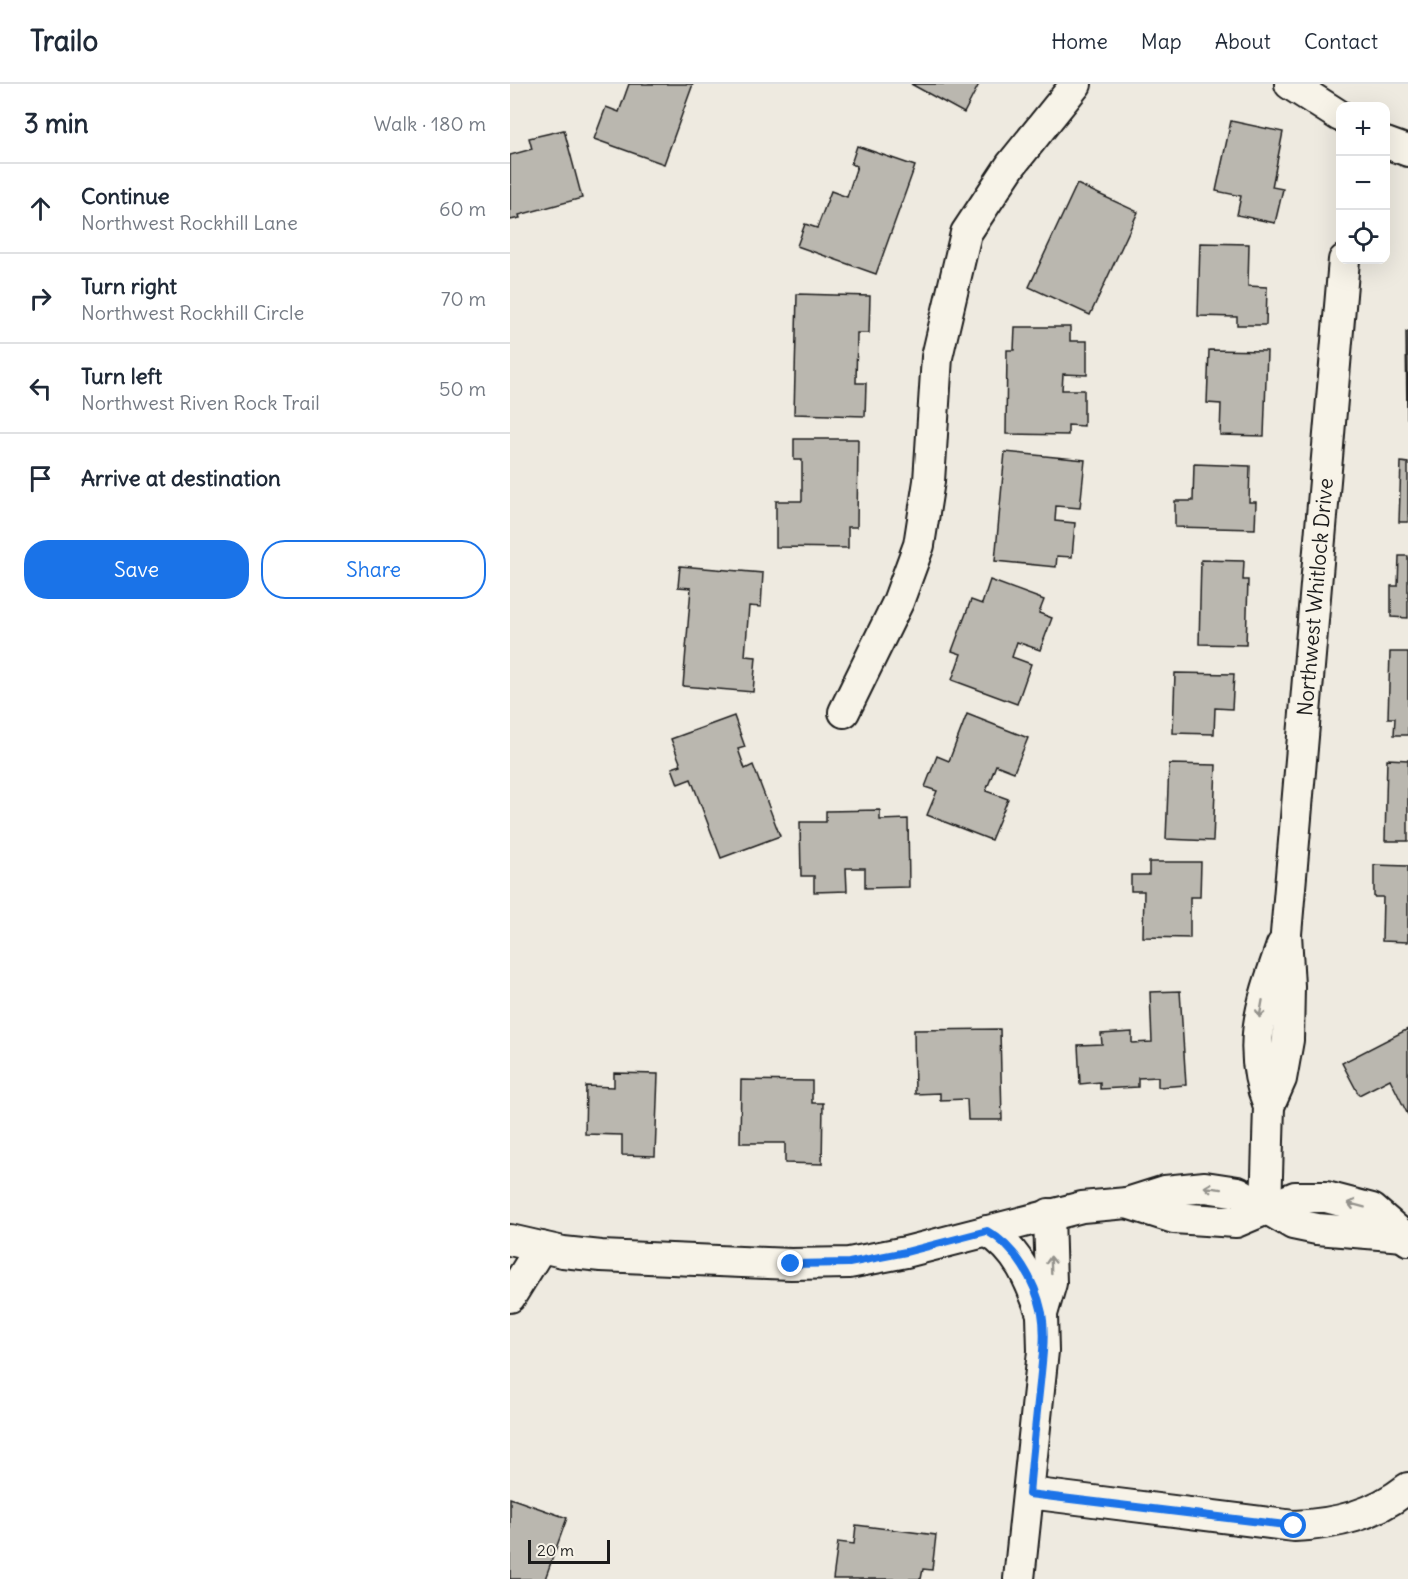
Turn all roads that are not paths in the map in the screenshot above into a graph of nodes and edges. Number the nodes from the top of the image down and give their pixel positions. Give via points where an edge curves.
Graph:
1 (1076, 84) edge
2 (1290, 84) edge
3 (1336, 113) edge
4 (1390, 144) edge
5 (1408, 151) edge
6 (1344, 264) edge
7 (844, 712) dead end
8 (1266, 1210) junction
9 (1049, 1214) junction
10 (987, 1231) junction
11 (1406, 1238) edge
12 (510, 1240) edge
13 (541, 1247) junction
14 (510, 1297) edge
15 (1042, 1314) junction
16 (1408, 1488) edge
17 (1029, 1494) junction
18 (1019, 1579) edge

1 - 7 street via 1011,165 966,233 937,357 929,481 919,545 898,602
2 - 3 street
4 - 5 street
6 - 8 street, Northwest Whitlock Drive via 1286,934 1288,1040 1281,1079 1269,1106
8 - 9 street via 1238,1192 1205,1187
8 - 11 street via 1295,1197 1326,1197 1372,1209
9 - 10 street
15 -> 9 street via 1051,1283
10 - 13 street via 906,1252 837,1263 601,1256
10 - 15 street via 1003,1240 1017,1258
12 - 13 street
13 - 14 street
15 - 17 street via 1043,1351
16 - 17 street via 1364,1515 1327,1524 1294,1526
17 - 18 street

